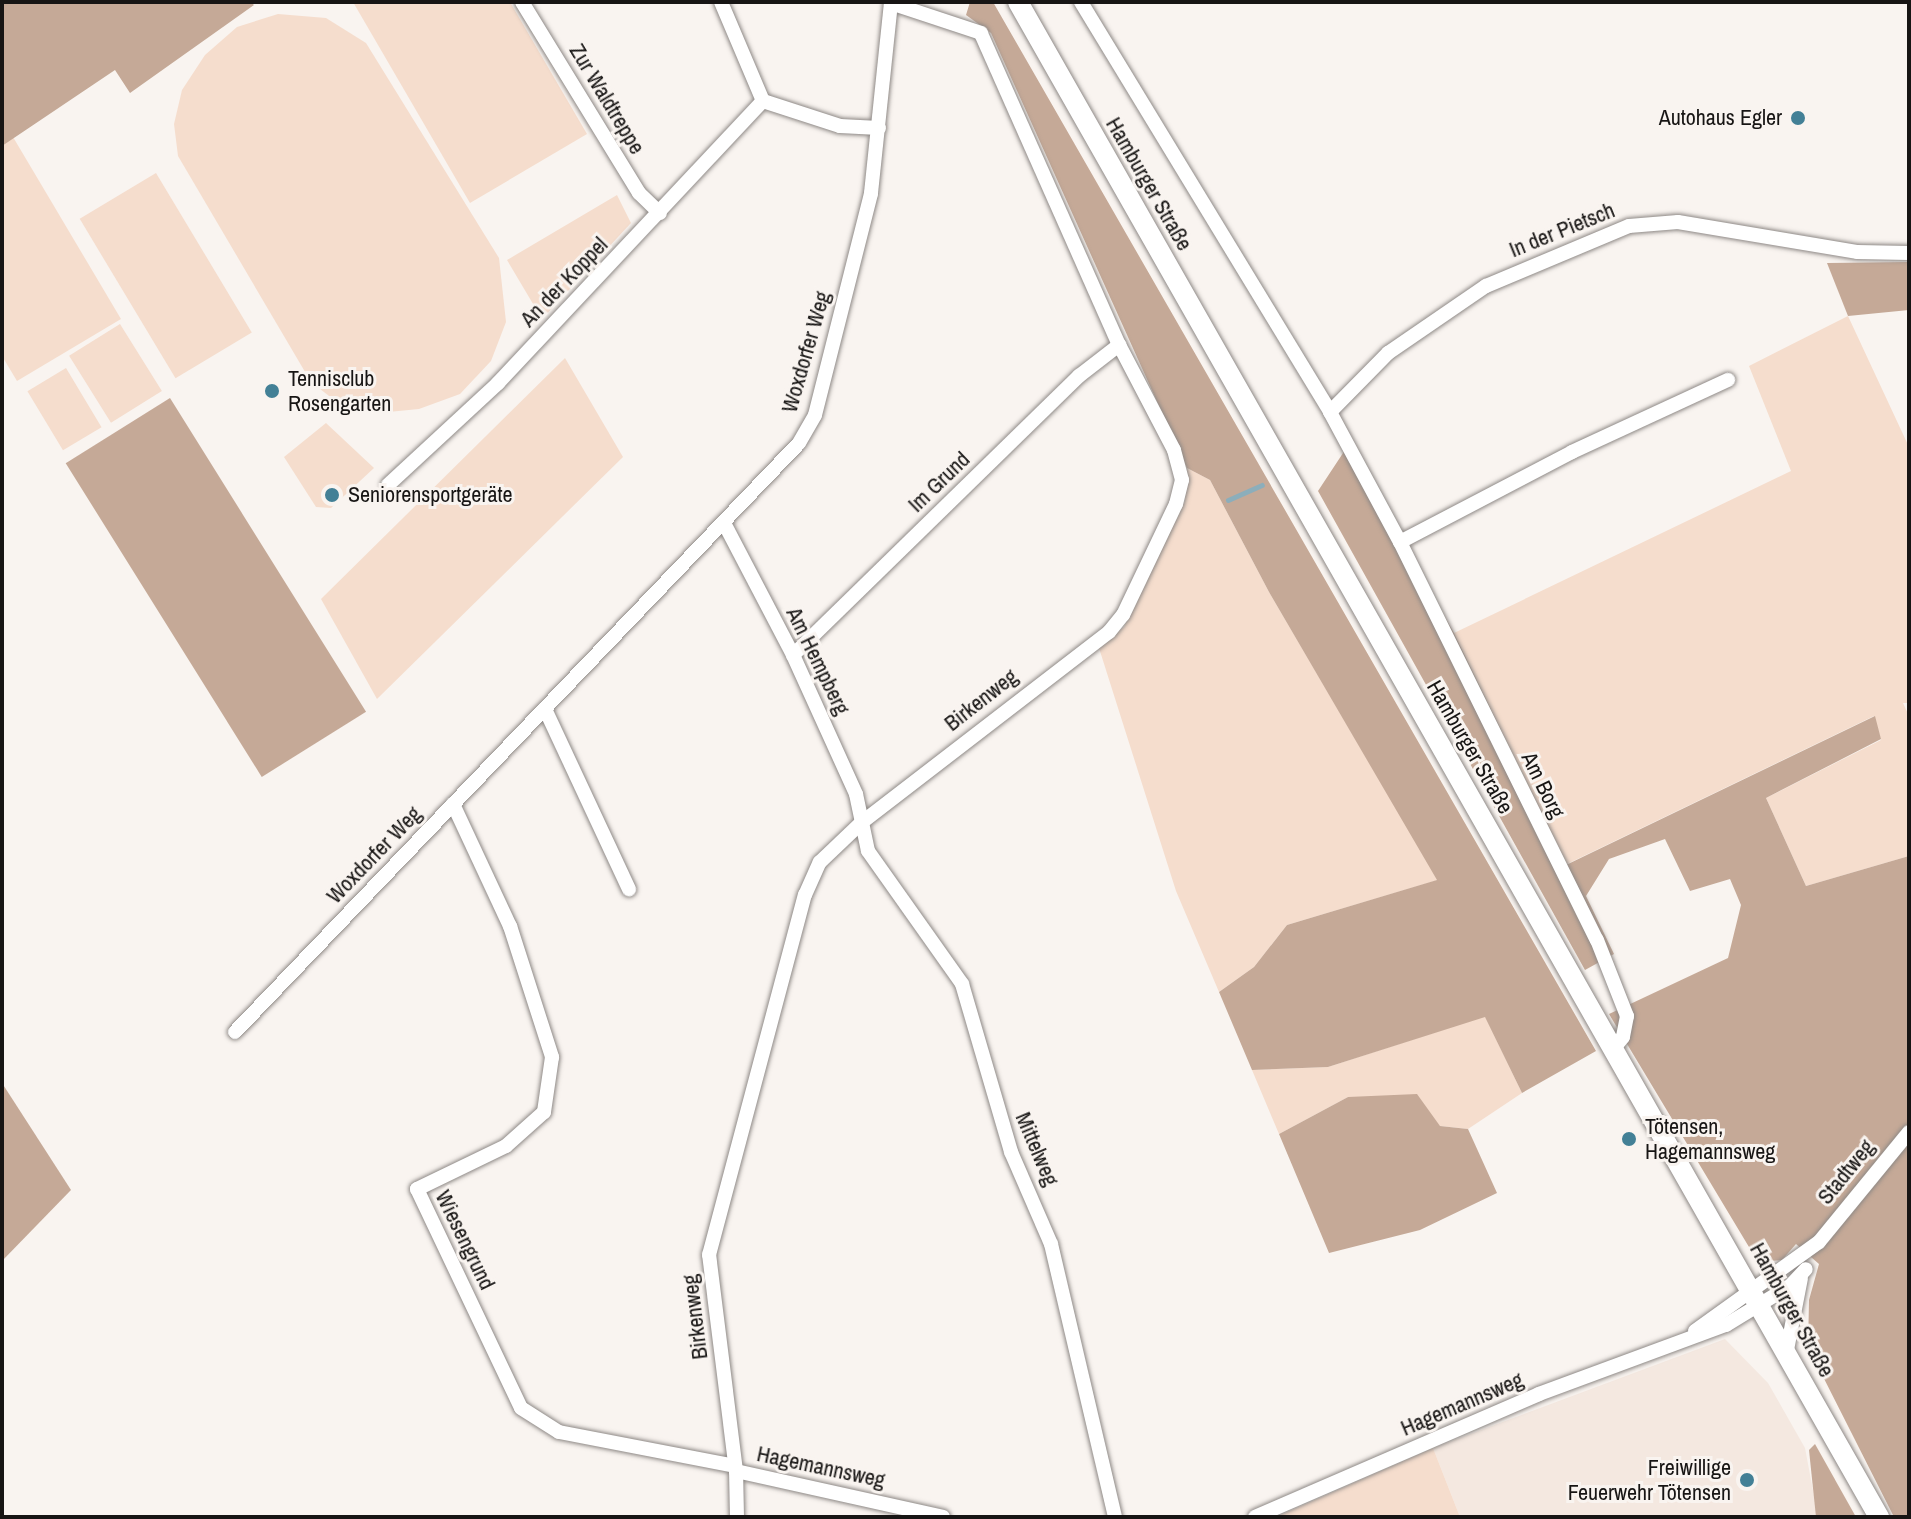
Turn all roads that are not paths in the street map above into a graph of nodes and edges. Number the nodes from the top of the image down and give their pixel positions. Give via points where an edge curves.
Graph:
1 (522, 2) edge
2 (721, 2) edge
3 (1018, 2) edge
4 (1081, 2) edge
5 (891, 3) edge
6 (763, 101) junction
7 (879, 128) junction
8 (660, 213) junction
9 (1909, 253) edge
10 (1119, 345) junction
11 (1728, 380) dead end
12 (1330, 412) junction
13 (388, 485) dead end
14 (724, 523) junction
15 (1400, 542) junction
16 (793, 655) junction
17 (545, 709) junction
18 (453, 804) junction
19 (861, 823) junction
20 (629, 889) dead end
21 (235, 1032) dead end
22 (1614, 1048) junction
23 (1909, 1132) edge
24 (1819, 1242) junction
25 (1806, 1269) junction
26 (1758, 1296) junction
27 (1787, 1350) junction
28 (736, 1469) junction
29 (737, 1517) edge
30 (943, 1517) edge
31 (1115, 1517) edge
32 (1255, 1517) edge
33 (1879, 1517) edge

1 - 8 street, Zur Waldtreppe via 639,193
2 - 6 street
3 - 22 main road, Hamburger Straße
4 - 12 street, Am Borg
5 - 7 street, Woxdorfer Weg
5 - 10 street, Birkenweg via 981,33
6 - 7 street via 840,126
6 - 8 street, An der Koppel
7 - 14 street, Woxdorfer Weg via 871,193 815,415 799,443
8 - 13 street, An der Koppel via 498,383
9 - 12 street, In der Pietsch via 1857,252 1701,224 1654,221 1629,226 1486,286 1388,353
10 - 16 street, Im Grund via 1079,376
10 - 19 street, Birkenweg via 1174,450 1182,480 1176,504 1123,615 1109,632
11 - 15 street via 1572,452
12 - 15 street, Am Borg
14 - 16 street, Am Hempberg
14 - 17 street, Woxdorfer Weg
15 - 22 street, Am Borg via 1597,940 1627,1016 1623,1037
16 - 19 street, Am Hempberg via 856,794
17 - 18 street, Woxdorfer Weg
17 - 20 street
18 - 21 street, Woxdorfer Weg
18 - 28 street, Wiesengrund via 510,926 552,1057 544,1112 506,1146 417,1189 521,1408 559,1432
19 - 28 street, Birkenweg via 820,862 805,895 712,1231 709,1255
19 - 31 street, Mittelweg via 868,851 962,984 969,1002 1006,1138 1051,1244
22 - 26 main road, Hamburger Straße
23 - 24 street, Stadtweg
24 - 25 street, Stadtweg
24 - 26 street, Stadtweg
25 - 26 street, Stadtweg
25 - 27 street, Stadtweg via 1796,1290
26 - 27 main road, Hamburger Straße
26 - 32 street, Hagemannsweg via 1689,1336
27 - 33 main road, Hamburger Straße
28 - 29 street, Birkenweg
28 - 30 street, Hagemannsweg

